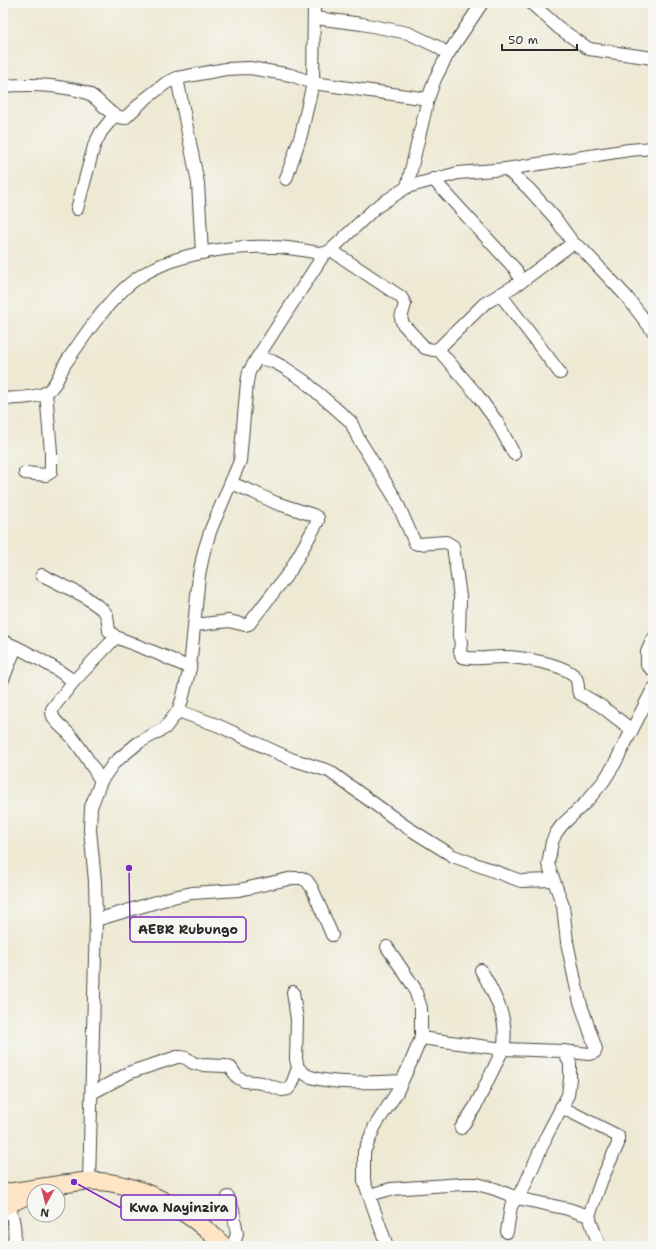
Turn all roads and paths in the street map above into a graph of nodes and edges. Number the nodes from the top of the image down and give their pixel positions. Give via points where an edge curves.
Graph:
1 (314, 3) edge
2 (482, 3) edge
3 (531, 3) edge
4 (315, 18) junction
5 (448, 54) junction
6 (653, 58) edge
7 (177, 78) junction
8 (314, 83) junction
9 (3, 86) edge
10 (428, 99) junction
11 (114, 116) junction
12 (653, 148) edge
13 (506, 170) junction
14 (286, 179) dead end
15 (433, 179) junction
16 (407, 187) junction
17 (77, 209) dead end
18 (573, 243) junction
19 (328, 252) junction
20 (202, 253) junction
21 (521, 282) junction
22 (500, 294) junction
23 (653, 331) edge
24 (438, 349) junction
25 (257, 358) junction
26 (560, 373) dead end
27 (46, 392) junction
28 (3, 399) edge
29 (514, 454) dead end
30 (25, 473) dead end
31 (231, 483) junction
32 (42, 575) dead end
33 (195, 625) junction
34 (116, 637) junction
35 (653, 639) edge
36 (3, 641) edge
37 (16, 647) junction
38 (190, 668) junction
39 (653, 670) edge
40 (3, 679) edge
41 (74, 681) junction
42 (653, 689) edge
43 (178, 711) junction
44 (632, 730) junction
45 (100, 781) junction
46 (553, 880) junction
47 (96, 920) junction
48 (332, 935) dead end
49 (387, 947) dead end
50 (481, 970) dead end
51 (293, 992) dead end
52 (421, 1038) junction
53 (503, 1049) junction
54 (563, 1051) junction
55 (298, 1068) junction
56 (402, 1081) junction
57 (92, 1093) junction
58 (561, 1107) junction
59 (461, 1128) dead end
60 (89, 1181) junction
61 (66, 1184) edge
62 (26, 1195) edge
63 (26, 1195) edge
64 (369, 1195) junction
65 (228, 1198) dead end
66 (517, 1198) junction
67 (5, 1201) edge
68 (589, 1216) junction
69 (507, 1232) dead end
70 (13, 1246) edge
71 (224, 1246) edge
72 (233, 1246) edge
73 (387, 1246) edge
74 (599, 1246) edge

1 - 4 street
2 - 5 street
3 - 6 street via 559,28 589,49
4 - 5 street via 408,33
4 - 8 street
5 - 10 street
7 - 8 street via 226,69 250,68 291,75
7 - 11 street via 166,83 124,118
7 - 20 street via 198,183
8 - 10 street
8 - 14 street via 301,135
9 - 11 street via 54,85 86,92
10 - 16 street
11 - 17 street via 94,146
12 - 13 street
13 - 15 street via 458,173
13 - 18 street via 542,203
15 - 16 street
15 - 21 street via 516,270
16 - 19 street via 375,208
18 - 21 street
18 - 23 street via 583,250 626,296
19 - 20 street via 274,247
19 - 24 street via 401,298 405,304 401,318 403,324 425,348
19 - 25 street
20 - 27 street via 163,264 135,279 91,328 55,384
21 - 22 street
22 - 24 street via 484,304
22 - 26 street
24 - 29 street via 497,422
25 - 31 street via 249,372 240,461
25 - 44 street via 272,361 303,380 351,422 395,498 415,543 446,542 453,546 460,597 459,636 462,657 533,660 569,672 576,678 579,693
27 - 28 street via 37,396
27 - 30 street via 51,472 46,475
31 - 33 street via 204,551 199,575
31 - 33 street via 276,503 313,515 318,521 290,571 249,624 229,621
32 - 34 street via 84,596 104,610 109,631
33 - 38 street
34 - 38 street
34 - 41 street
35 - 39 street via 647,652 647,665
36 - 37 street
37 - 40 street
37 - 41 street
38 - 43 street
41 - 45 street via 52,709 52,715 70,735
42 - 44 street
43 - 45 street via 165,728 138,743 114,763
43 - 46 street via 217,725 291,759 329,771 405,826 453,856 521,881
44 - 46 street via 603,782 556,833 548,864
45 - 47 street via 91,807 90,830
46 - 54 street via 563,906 567,942 580,1002 596,1049 593,1054
47 - 48 street via 179,895 239,890 302,878 308,881
47 - 57 street
49 - 52 street via 414,987 421,1008
50 - 53 street via 503,1015
51 - 55 street via 297,1020
52 - 53 street
52 - 56 street
53 - 54 street
53 - 59 street via 475,1107
54 - 58 street via 570,1063 570,1079 568,1095
55 - 56 street via 309,1077 331,1081
55 - 57 street via 292,1084 288,1089 282,1090 262,1083 244,1081 231,1068 225,1066 201,1065 177,1057 131,1072
56 - 64 street via 375,1126 364,1152 364,1181
57 - 60 street
58 - 66 street
58 - 68 street via 618,1136 618,1144
60 - 61 main road
60 - 71 main road via 126,1185 158,1199 181,1211
62 - 67 main road
63 - 67 main road
64 - 66 street via 391,1189 477,1184
64 - 73 street
65 - 72 street via 237,1234
66 - 68 street
66 - 69 street via 511,1206
67 - 70 street via 14,1224 16,1236
68 - 74 street

